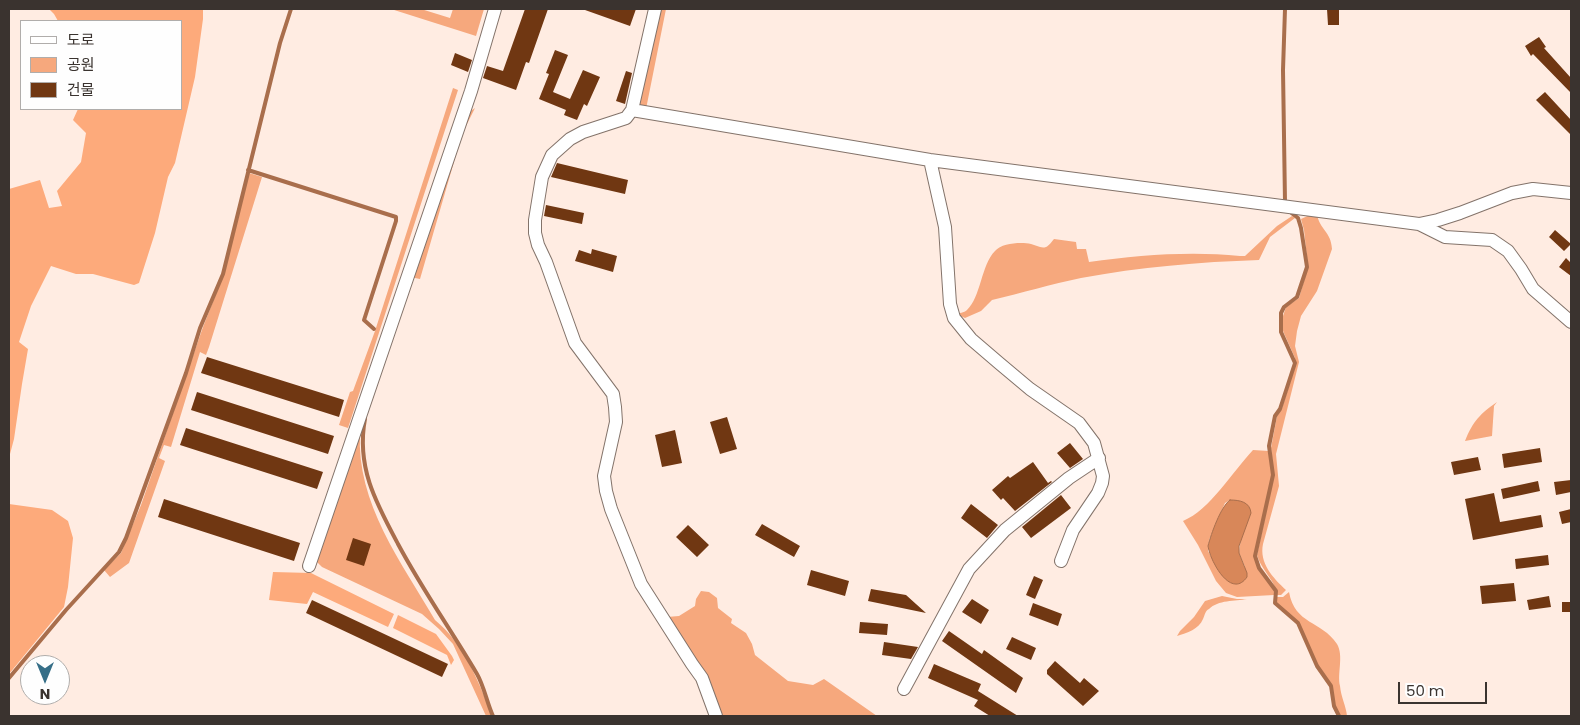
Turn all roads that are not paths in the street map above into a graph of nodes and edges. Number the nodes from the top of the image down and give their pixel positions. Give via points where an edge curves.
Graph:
1 (495, 9) edge
2 (655, 9) edge
3 (632, 110) junction
4 (930, 160) junction
5 (1571, 193) edge
6 (1419, 224) junction
7 (1571, 322) edge
8 (1099, 458) junction
9 (1061, 561) dead end
10 (309, 566) dead end
11 (904, 690) dead end
12 (716, 716) edge

1 - 10 street via 471,91
2 - 3 street
3 - 4 street
3 - 12 street via 626,118 570,139 552,155 542,177 535,233 576,343 612,394 616,422 604,476 611,509 641,584 702,678
4 - 6 street
4 - 8 street via 946,227 950,304 954,318 971,339 999,364 1079,423 1094,443
5 - 6 street via 1533,189 1512,192
6 - 7 street via 1445,237 1492,240 1522,268 1533,289
8 - 9 street via 1103,476 1098,492 1073,530
8 - 11 street via 1005,530 969,569

